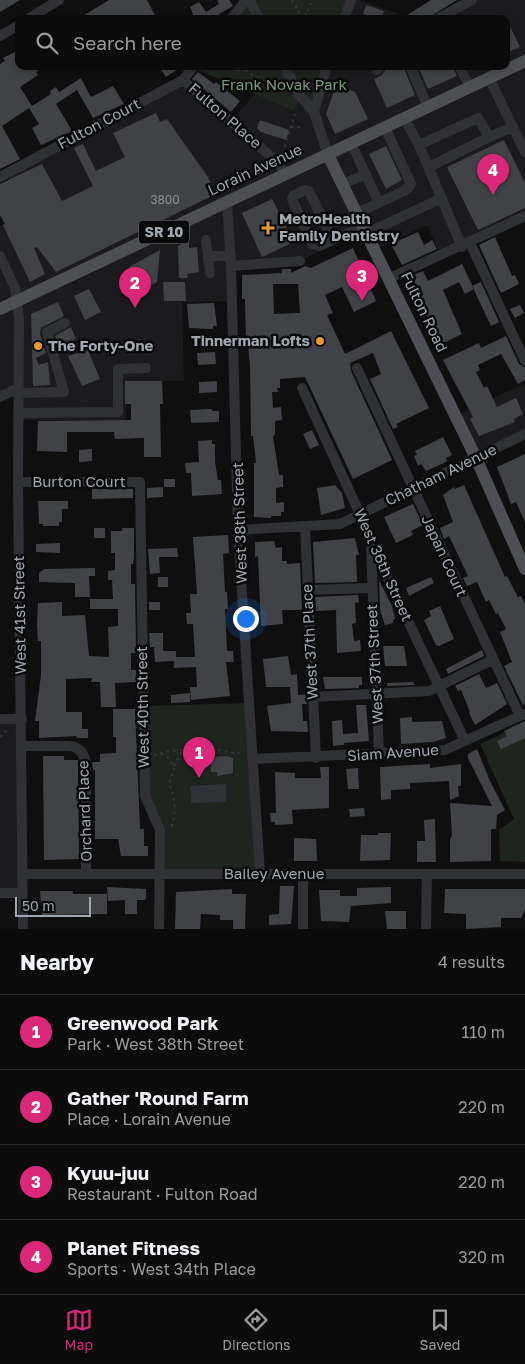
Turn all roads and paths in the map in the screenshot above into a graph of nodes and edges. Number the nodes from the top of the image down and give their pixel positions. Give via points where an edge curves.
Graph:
1 (59, 0) edge
2 (248, 0) edge
3 (292, 0) edge
4 (312, 0) edge
5 (351, 0) edge
6 (472, 0) edge
7 (35, 15) edge
8 (235, 15) edge
9 (257, 15) edge
10 (301, 15) edge
11 (306, 15) edge
12 (345, 15) edge
13 (445, 15) edge
14 (15, 27) edge
15 (0, 36) edge
16 (525, 62) edge
17 (510, 69) edge
18 (191, 70) edge
19 (236, 70) edge
20 (245, 70) joint
21 (286, 70) edge
22 (326, 70) edge
23 (412, 70) edge
24 (461, 70) edge
25 (507, 70) edge
26 (489, 78) junction
27 (183, 80) junction
28 (280, 84) dead end
29 (470, 87) junction
30 (428, 107) junction
31 (314, 112) junction
32 (295, 114) dead end
33 (404, 118) junction
34 (291, 127) junction
35 (302, 127) dead end
36 (385, 127) junction
37 (513, 127) junction
38 (489, 137) junction
39 (351, 143) junction
40 (419, 144) junction
41 (525, 151) edge
42 (328, 154) junction
43 (281, 160) dead end
44 (429, 167) junction
45 (286, 174) junction
46 (366, 174) junction
47 (0, 177) edge
48 (343, 184) junction
49 (442, 198) junction
50 (227, 202) junction
51 (379, 203) junction
52 (357, 213) junction
53 (525, 216) edge
54 (365, 230) junction
55 (206, 240) dead end
56 (333, 240) junction
57 (466, 245) junction
58 (0, 256) edge
59 (208, 256) junction
60 (300, 260) dead end
61 (231, 261) junction
62 (210, 273) dead end
63 (390, 278) junction
64 (18, 300) junction
65 (0, 309) edge
66 (65, 323) dead end
67 (525, 360) edge
68 (146, 368) dead end
69 (357, 368) dead end
70 (302, 388) dead end
71 (18, 391) junction
72 (0, 397) edge
73 (19, 413) junction
74 (525, 434) edge
75 (476, 458) junction
76 (18, 482) junction
77 (140, 482) joint
78 (413, 488) junction
79 (360, 514) junction
80 (305, 527) junction
81 (238, 530) junction
82 (372, 543) junction
83 (525, 569) edge
84 (372, 588) junction
85 (307, 590) junction
86 (492, 660) junction
87 (439, 687) junction
88 (376, 696) junction
89 (312, 697) junction
90 (522, 715) edge
91 (0, 719) edge
92 (22, 719) junction
93 (8, 729) dead end
94 (0, 737) edge
95 (465, 741) junction
96 (22, 746) junction
97 (183, 750) junction
98 (161, 754) junction
99 (379, 755) junction
100 (149, 756) dead end
101 (248, 757) junction
102 (316, 758) junction
103 (174, 769) junction
104 (170, 831) dead end
105 (86, 873) junction
106 (22, 874) junction
107 (160, 874) junction
108 (260, 874) junction
109 (303, 874) junction
110 (427, 874) junction
111 (525, 874) edge
112 (0, 893) edge
113 (22, 893) junction
114 (23, 929) edge
115 (159, 929) edge
116 (303, 929) edge
117 (426, 929) edge

1 - 7 street
2 - 8 street
2 - 9 street
3 - 10 path
4 - 11 path
5 - 12 street
6 - 13 street
14 - 15 street
16 - 17 main road, Lorain Avenue / SR 10
18 - 27 street, Fulton Court
19 - 20 path
20 - 28 path via 272,86
21 - 31 street via 300,96
22 - 31 street
23 - 30 street
24 - 29 street
25 - 26 main road, Lorain Avenue / SR 10
26 - 29 main road, Lorain Avenue / SR 10
26 - 37 street
27 - 45 street, Fulton Place via 275,160
27 - 47 street, Fulton Court
29 - 30 main road, Lorain Avenue / SR 10
30 - 33 main road, Lorain Avenue / SR 10
31 - 42 street, Fulton Road
32 - 34 path
33 - 36 main road, Lorain Avenue / SR 10
33 - 40 street
34 - 35 path
34 - 43 path
36 - 39 main road, Lorain Avenue / SR 10
36 - 51 street via 411,184 406,190
37 - 38 street
37 - 41 street
38 - 40 street via 478,118
38 - 44 street
39 - 42 main road, Lorain Avenue / SR 10
39 - 46 street
40 - 44 street
42 - 45 main road, Lorain Avenue / SR 10
42 - 48 main road, Fulton Road
44 - 49 street
45 - 50 main road, Lorain Avenue / SR 10
46 - 48 street
46 - 51 street
48 - 52 main road, Fulton Road
49 - 54 street
49 - 57 street
50 - 61 street, West 38th Street
50 - 64 main road, Lorain Avenue / SR 10
51 - 52 street
52 - 54 main road, Fulton Road
53 - 57 street
54 - 56 street
54 - 63 main road, Fulton Road
55 - 59 street
56 - 56 street via 319,246 312,244 293,196 309,191
57 - 63 street
57 - 67 street
58 - 64 street
59 - 61 street
59 - 62 street
60 - 61 street
61 - 81 street, West 38th Street
63 - 75 main road, Fulton Road
64 - 65 main road, Lorain Avenue / SR 10
64 - 71 street, West 41st Street
66 - 71 street via 47,332 64,392
68 - 73 street via 118,369 118,412
69 - 78 street, Japan Court
70 - 79 street, West 36th Street
71 - 72 street
71 - 73 street, West 41st Street
73 - 76 street, West 41st Street
74 - 75 street, Chatham Avenue
75 - 78 street, Chatham Avenue
75 - 83 main road, Fulton Road
76 - 77 street, Burton Court
76 - 92 street, West 41st Street
77 - 107 street, West 40th Street via 144,796 160,830
78 - 79 street, Chatham Avenue
78 - 86 street, Japan Court
79 - 80 street, Chatham Avenue via 340,524
79 - 82 street, West 36th Street
80 - 81 street, Chatham Avenue
80 - 85 street, West 37th Place
81 - 101 street, West 38th Street
82 - 84 street, West 37th Street
82 - 87 street, West 36th Street
84 - 85 street
84 - 88 street, West 37th Street
85 - 89 street, West 37th Place
86 - 87 street
86 - 90 street, Japan Court
87 - 88 street via 429,691
87 - 95 street, West 36th Street
88 - 89 street
88 - 99 street, West 37th Street
89 - 102 street, West 37th Place
90 - 95 street, Siam Avenue
91 - 92 street
92 - 96 street, West 41st Street
93 - 94 path
95 - 99 street, Siam Avenue via 445,750
96 - 105 street, Orchard Place via 71,746 83,753 86,765
96 - 106 street, West 41st Street
97 - 98 path
97 - 101 path via 205,748
97 - 103 path
98 - 100 path
98 - 103 path via 170,759
99 - 102 street, Siam Avenue
101 - 102 street, Siam Avenue
101 - 108 street, West 38th Street
103 - 104 path via 169,784 175,816
105 - 106 street, Bailey Avenue
105 - 107 street, Bailey Avenue
106 - 113 street, West 41st Street
107 - 108 street, Bailey Avenue
107 - 115 street, West 40th Street
108 - 109 street, Bailey Avenue
109 - 110 street, Bailey Avenue
109 - 116 street
110 - 111 street, Bailey Avenue
110 - 117 street
112 - 113 street
113 - 114 street, West 41st Street

